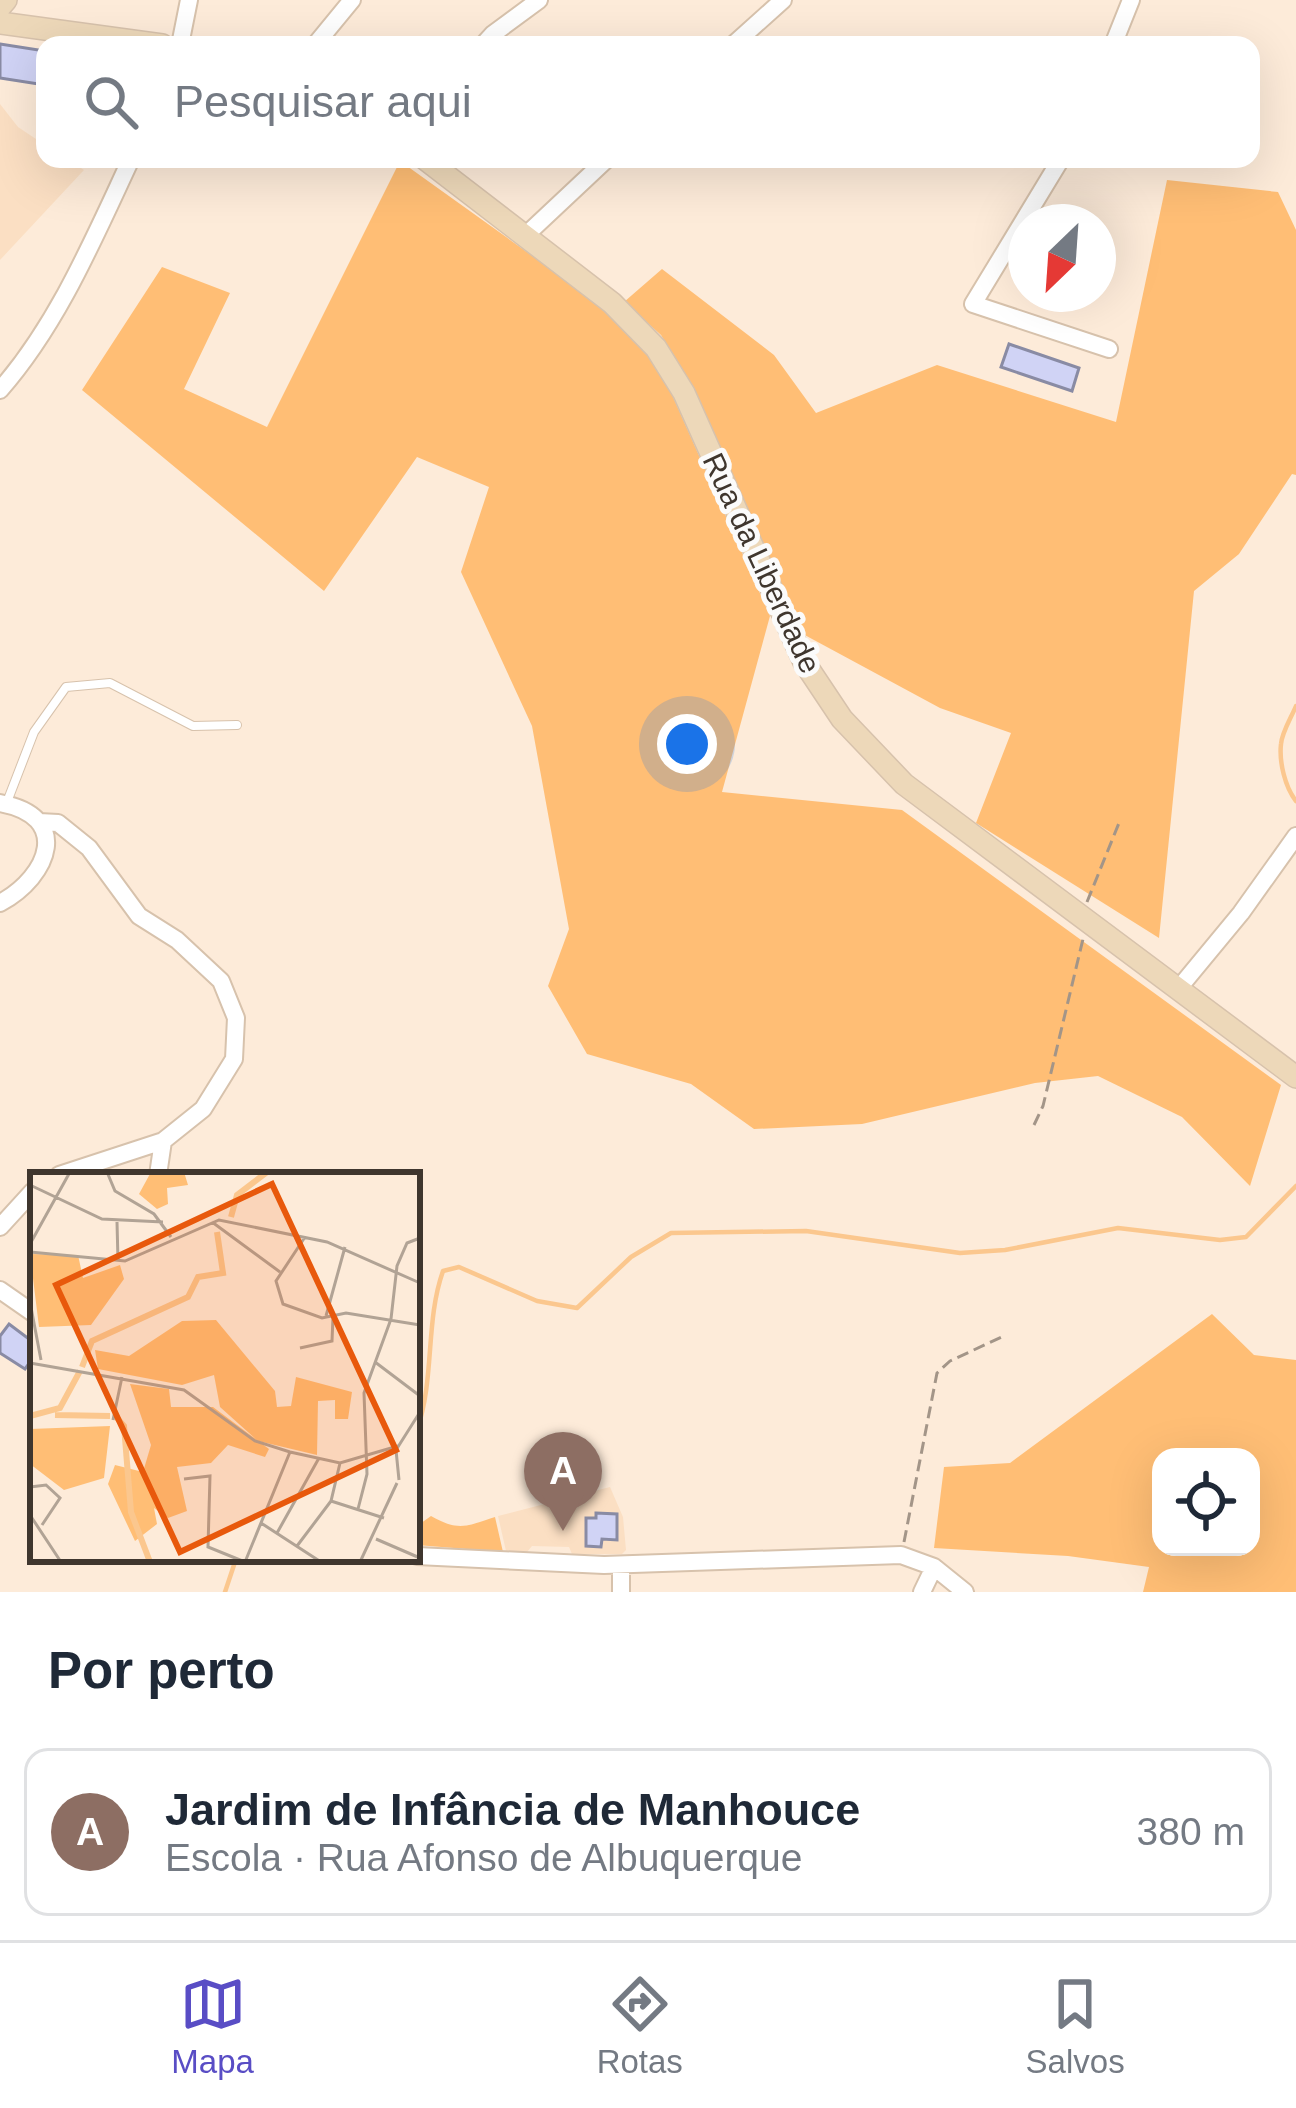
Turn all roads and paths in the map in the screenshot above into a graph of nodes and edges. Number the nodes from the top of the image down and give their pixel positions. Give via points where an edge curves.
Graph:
1 (189, 0) edge
2 (352, 0) edge
3 (539, 0) edge
4 (783, 0) edge
5 (1131, 0) edge
6 (2, 4) edge
7 (11, 25) edge
8 (94, 36) edge
9 (182, 36) edge
10 (322, 36) edge
11 (499, 36) edge
12 (743, 36) edge
13 (1117, 36) edge
14 (127, 168) edge
15 (437, 168) edge
16 (597, 168) edge
17 (1055, 168) edge
18 (526, 235) junction
19 (1109, 349) dead end
20 (0, 390) edge
21 (236, 725) dead end
22 (3, 803) edge
23 (39, 822) junction
24 (1118, 823) dead end
25 (1296, 836) edge
26 (0, 903) edge
27 (1085, 917) junction
28 (1179, 988) junction
29 (1296, 1077) edge
30 (1034, 1125) dead end
31 (163, 1141) junction
32 (68, 1172) edge
33 (158, 1172) edge
34 (30, 1194) edge
35 (0, 1227) edge
36 (0, 1290) edge
37 (30, 1311) edge
38 (1006, 1335) dead end
39 (420, 1556) edge
40 (901, 1556) junction
41 (621, 1564) junction
42 (934, 1567) junction
43 (620, 1592) edge
44 (922, 1592) edge
45 (965, 1592) edge

1 - 9 street
2 - 10 street
3 - 11 street
4 - 12 street
5 - 13 street
6 - 7 street
7 - 8 street
14 - 20 street via 29,356
15 - 18 street, Rua da Liberdade
16 - 18 street
17 - 19 street via 973,304
18 - 27 street, Rua da Liberdade via 624,314 672,371 804,662 842,719 904,784
21 - 22 lane via 193,726 110,683 66,687 34,733
22 - 23 street
23 - 26 street via 47,842 40,870
23 - 31 street via 58,823 89,848 139,916 221,981 236,1018 234,1059 203,1109
24 - 27 path
25 - 28 street
27 - 28 street, Rua da Liberdade
27 - 30 path
28 - 29 street, Rua da Liberdade
31 - 32 street
31 - 33 street
34 - 35 street
36 - 37 street
38 - 40 path via 937,1373
39 - 41 street
40 - 41 street
40 - 42 street
41 - 43 street
42 - 44 street
42 - 45 street

